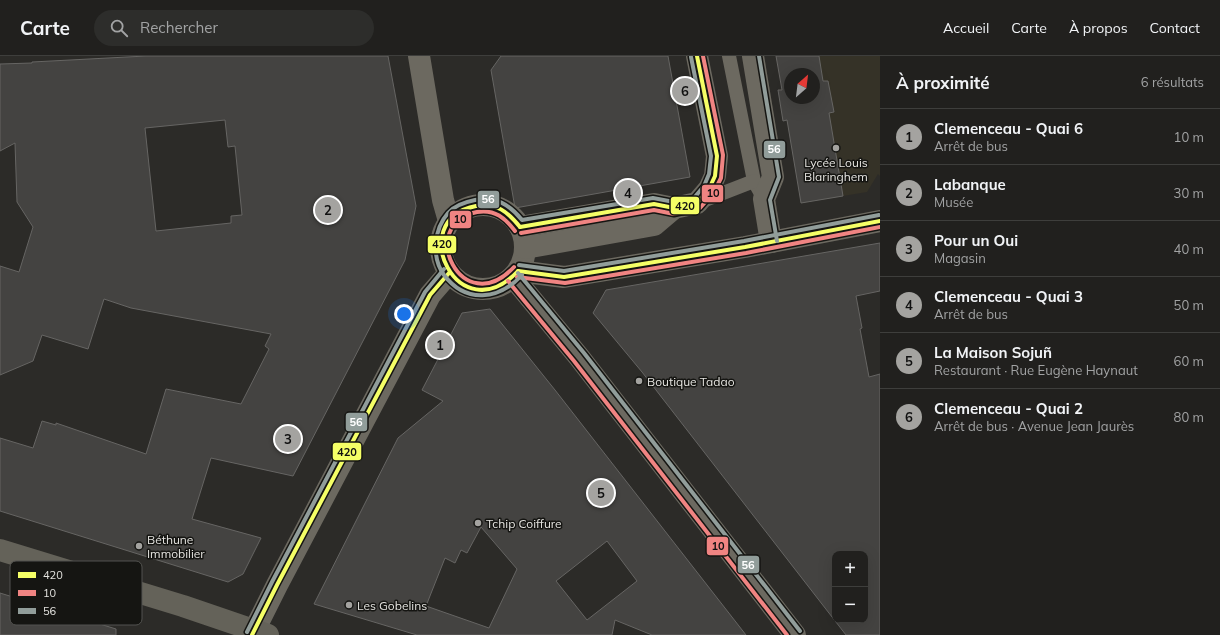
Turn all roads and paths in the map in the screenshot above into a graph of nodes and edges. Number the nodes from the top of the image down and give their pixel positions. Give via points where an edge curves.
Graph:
1 (419, 56) edge
2 (697, 56) edge
3 (729, 56) edge
4 (753, 56) edge
5 (759, 190) junction
6 (697, 203) junction
7 (674, 208) junction
8 (449, 221) junction
9 (880, 221) edge
10 (520, 227) junction
11 (771, 242) junction
12 (525, 248) junction
13 (449, 273) junction
14 (516, 274) junction
15 (0, 550) edge
16 (36, 561) edge
17 (142, 593) edge
18 (258, 634) edge
19 (795, 635) edge

1 - 8 street via 443,200
2 - 6 street via 717,156 715,176 709,189
3 - 5 lane
4 - 5 street via 773,177
5 - 6 lane
5 - 11 street
6 - 7 street
7 - 10 street via 654,204
7 - 12 street via 654,225
8 - 10 street via 460,211 475,205 490,205 504,210
8 - 13 street via 442,233 440,247
9 - 11 street
10 - 12 street
11 - 14 street via 564,277
12 - 14 street via 523,261
13 - 14 street via 468,287 480,290 492,289
13 - 18 street via 430,295 276,585
14 - 19 street
15 - 16 main road
17 - 18 main road

